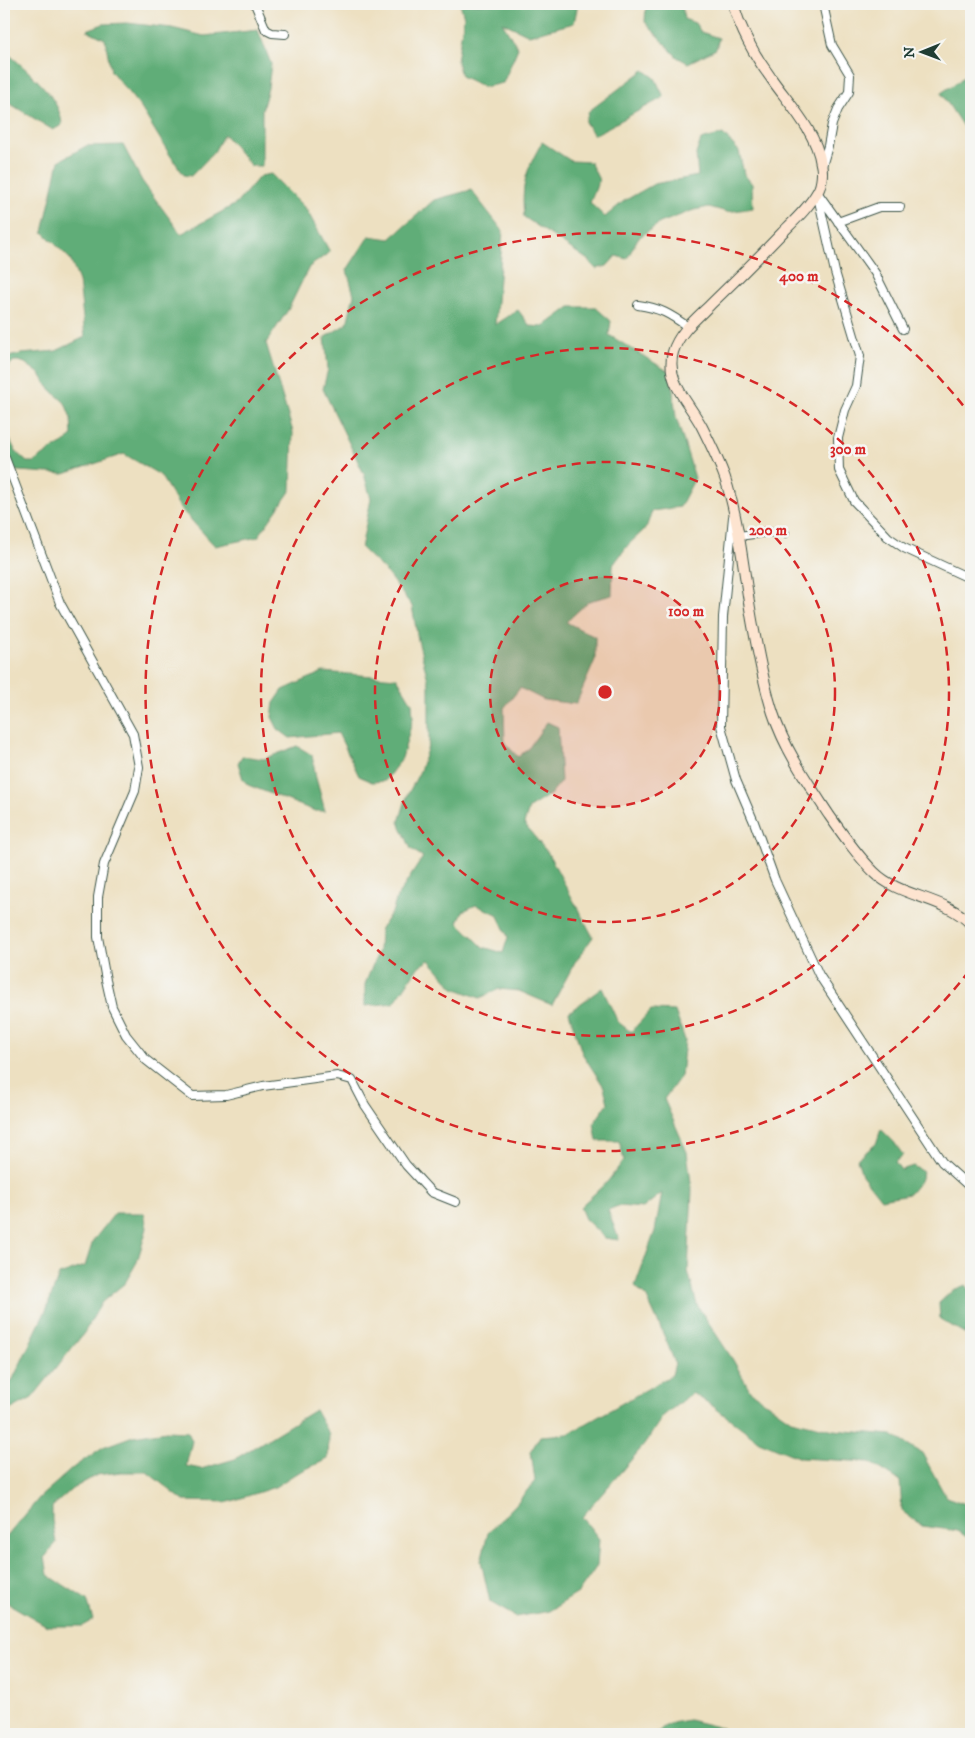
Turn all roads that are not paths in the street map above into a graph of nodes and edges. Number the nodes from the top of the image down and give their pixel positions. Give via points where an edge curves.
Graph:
1 (255, 4) edge
2 (733, 4) edge
3 (823, 4) edge
4 (285, 34) dead end
5 (822, 166) junction
6 (817, 192) junction
7 (900, 207) dead end
8 (838, 222) junction
9 (638, 304) dead end
10 (688, 328) junction
11 (903, 329) dead end
12 (4, 455) edge
13 (734, 505) junction
14 (785, 533) dead end
15 (739, 536) junction
16 (971, 579) edge
17 (971, 924) edge
18 (971, 1188) edge
19 (456, 1202) dead end

1 - 4 street via 266,30
2 - 5 main road via 751,48 816,145
3 - 5 street via 832,45 850,75 849,92 832,124
5 - 6 main road
6 - 8 street
6 - 10 main road via 808,207
6 - 16 street via 835,272 860,356 856,386 838,438 839,470 854,500 888,537 904,548
7 - 8 street via 879,207
8 - 11 street via 875,273
9 - 10 street via 655,307
10 - 13 main road via 674,349 671,373 701,424
12 - 19 street via 60,603 133,734 139,767 135,791 104,864 98,897 98,938 106,980 112,1007 126,1035 146,1060 192,1096 226,1095 336,1076 352,1080 406,1165 431,1192
13 - 15 main road
13 - 18 street via 723,617 722,726 736,780 775,880 818,975 942,1162
14 - 15 street
15 - 17 main road via 754,632 771,706 788,747 810,786 858,855 876,875 891,885 952,910

